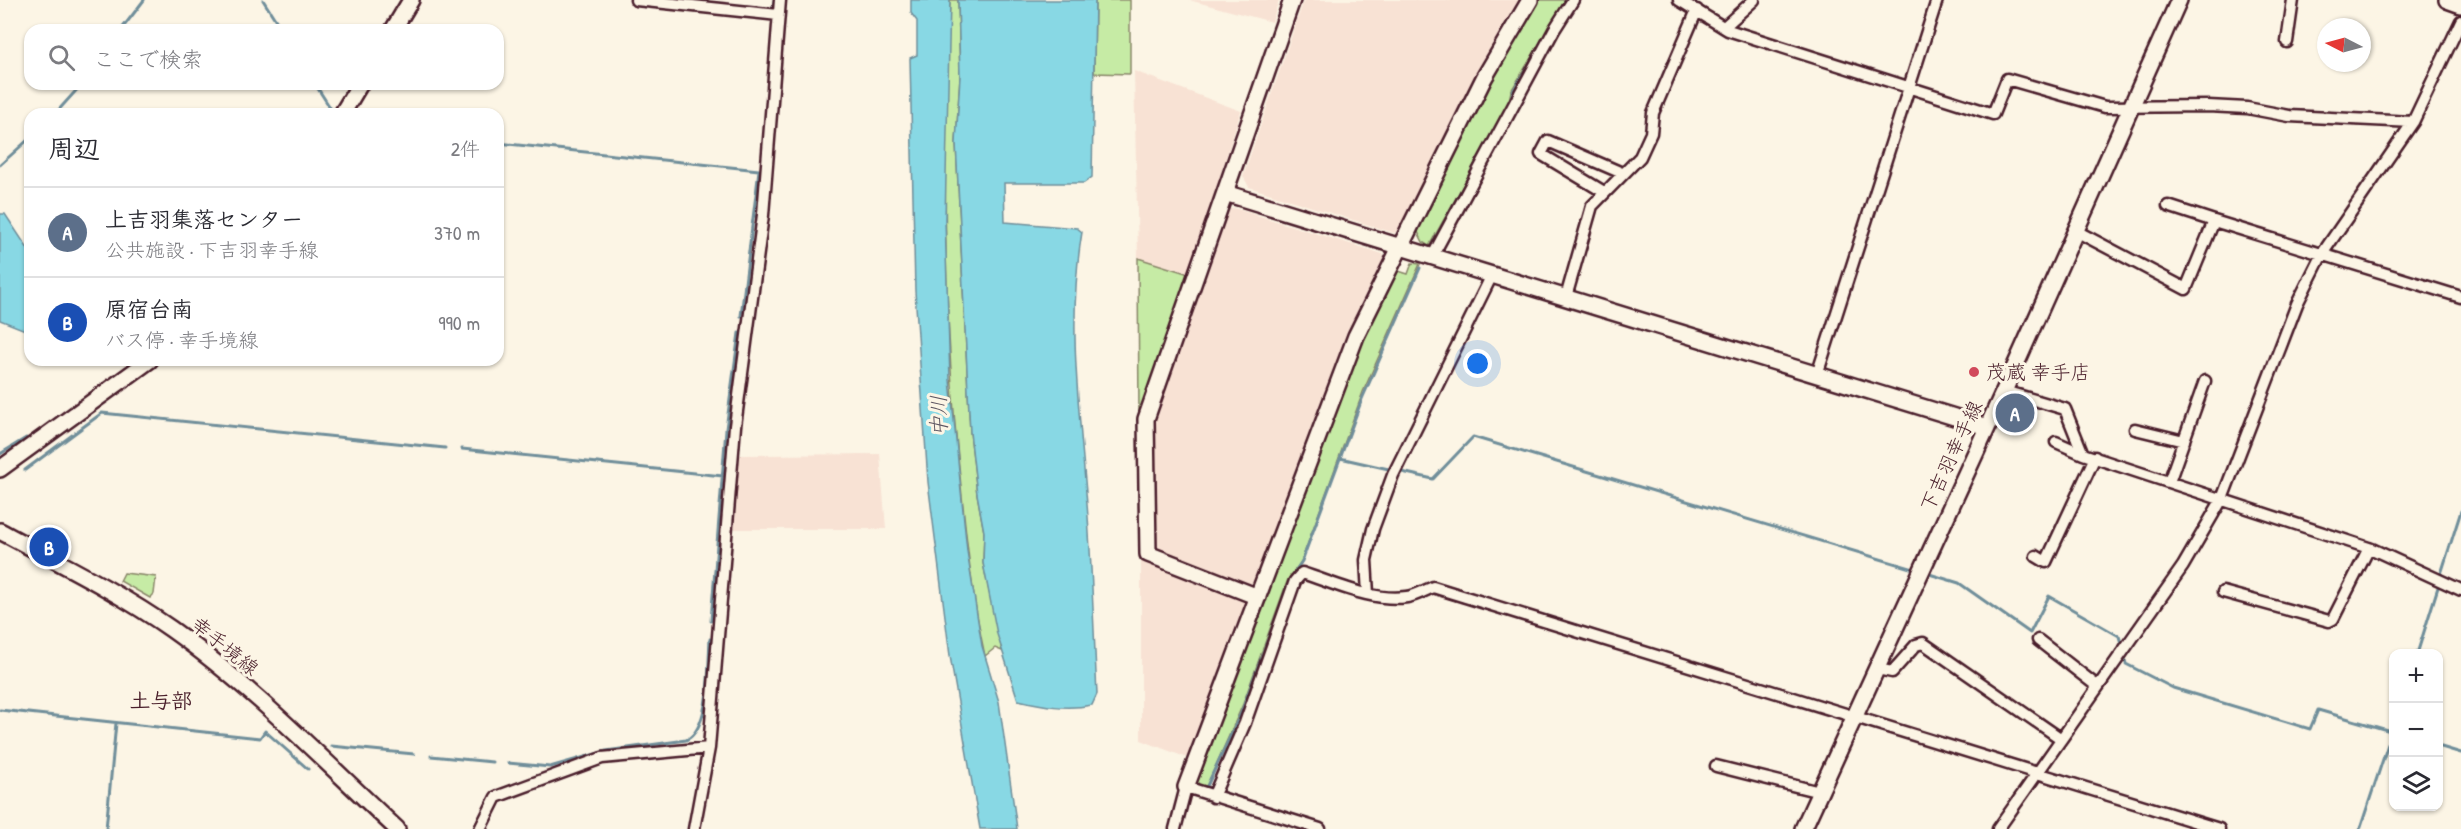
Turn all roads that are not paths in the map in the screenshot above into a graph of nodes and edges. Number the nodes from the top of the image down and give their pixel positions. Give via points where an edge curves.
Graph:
1 (411, 0) edge
2 (636, 0) edge
3 (780, 0) edge
4 (1292, 0) edge
5 (1530, 0) edge
6 (1573, 0) edge
7 (1679, 0) edge
8 (1754, 0) edge
9 (1937, 0) edge
10 (2179, 0) edge
11 (2293, 0) edge
12 (2447, 0) edge
13 (2461, 4) edge
14 (1696, 10) junction
15 (778, 15) junction
16 (2461, 21) edge
17 (397, 24) edge
18 (1724, 27) junction
19 (2287, 42) dead end
20 (1909, 89) junction
21 (356, 90) edge
22 (2132, 107) junction
23 (346, 108) edge
24 (2413, 122) junction
25 (1622, 173) junction
26 (1604, 192) junction
27 (1225, 193) junction
28 (2168, 206) dead end
29 (2214, 221) junction
30 (2076, 231) junction
31 (1400, 247) junction
32 (2322, 254) junction
33 (1432, 257) junction
34 (1492, 275) junction
35 (1566, 297) junction
36 (2461, 297) edge
37 (142, 366) edge
38 (1817, 375) junction
39 (2205, 381) dead end
40 (2004, 391) junction
41 (1987, 427) junction
42 (2135, 429) dead end
43 (2184, 441) junction
44 (2056, 442) dead end
45 (2083, 454) junction
46 (2095, 457) junction
47 (0, 469) edge
48 (2169, 482) junction
49 (2222, 499) junction
50 (0, 531) edge
51 (2368, 548) junction
52 (2036, 556) dead end
53 (2461, 590) edge
54 (2223, 592) dead end
55 (1368, 594) junction
56 (1258, 597) junction
57 (2038, 640) dead end
58 (1877, 669) junction
59 (2097, 686) junction
60 (1856, 715) junction
61 (2060, 738) junction
62 (709, 748) junction
63 (1716, 766) dead end
64 (2035, 774) junction
65 (1186, 787) junction
66 (1820, 792) junction
67 (1213, 796) junction
68 (397, 829) edge
69 (480, 829) edge
70 (694, 829) edge
71 (1175, 829) edge
72 (1320, 829) edge
73 (1803, 829) edge
74 (1998, 829) edge
75 (2218, 829) edge

1 - 17 street
2 - 15 street
3 - 15 street
4 - 27 street
5 - 31 street via 1484,78
6 - 33 street
7 - 14 street
8 - 18 street
9 - 20 street
10 - 22 street, 下吉羽幸手線
11 - 19 street
12 - 13 street
14 - 18 street
14 - 25 street via 1653,114 1651,133 1640,156
15 - 62 street via 763,215 735,426
16 - 24 street
18 - 20 street
20 - 22 street via 1993,114 2007,79 2105,107
20 - 38 street
21 - 23 street
22 - 24 street via 2217,106 2289,116
22 - 30 street, 下吉羽幸手線
24 - 32 street
25 - 26 street
25 - 26 street via 1548,141 1541,154
26 - 35 street via 1592,206
27 - 31 street
27 - 56 street via 1146,419 1148,554
28 - 29 street
29 - 30 street via 2186,289
29 - 32 street
30 - 40 street, 下吉羽幸手線
31 - 33 street
31 - 56 street via 1356,336
32 - 36 street
32 - 49 street via 2297,304
33 - 34 street
34 - 35 street
34 - 55 street via 1393,475 1366,560
35 - 38 street
37 - 47 street
38 - 41 street
39 - 43 street
40 - 41 street, 下吉羽幸手線
40 - 45 street via 2065,409
41 - 58 street, 下吉羽幸手線
42 - 43 street
43 - 48 street
44 - 45 street
45 - 46 street
46 - 48 street
46 - 52 street via 2046,562
48 - 49 street
49 - 51 street
49 - 59 street via 2182,566
50 - 68 street, 幸手境線 via 141,609 179,635 257,699
51 - 53 street
51 - 54 street via 2329,621
55 - 60 street via 1410,597 1433,587
55 - 67 street via 1302,573 1295,581 1245,723
56 - 65 street
57 - 59 street
58 - 60 street, 下吉羽幸手線
58 - 61 street via 1892,672 1916,645 1923,643
59 - 61 street
60 - 64 street
60 - 66 street, 下吉羽幸手線
61 - 64 street
62 - 69 street via 602,758 495,797
62 - 70 street
63 - 66 street
64 - 74 street
64 - 75 street
65 - 67 street
65 - 71 street
66 - 73 street, 下吉羽幸手線
67 - 72 street

